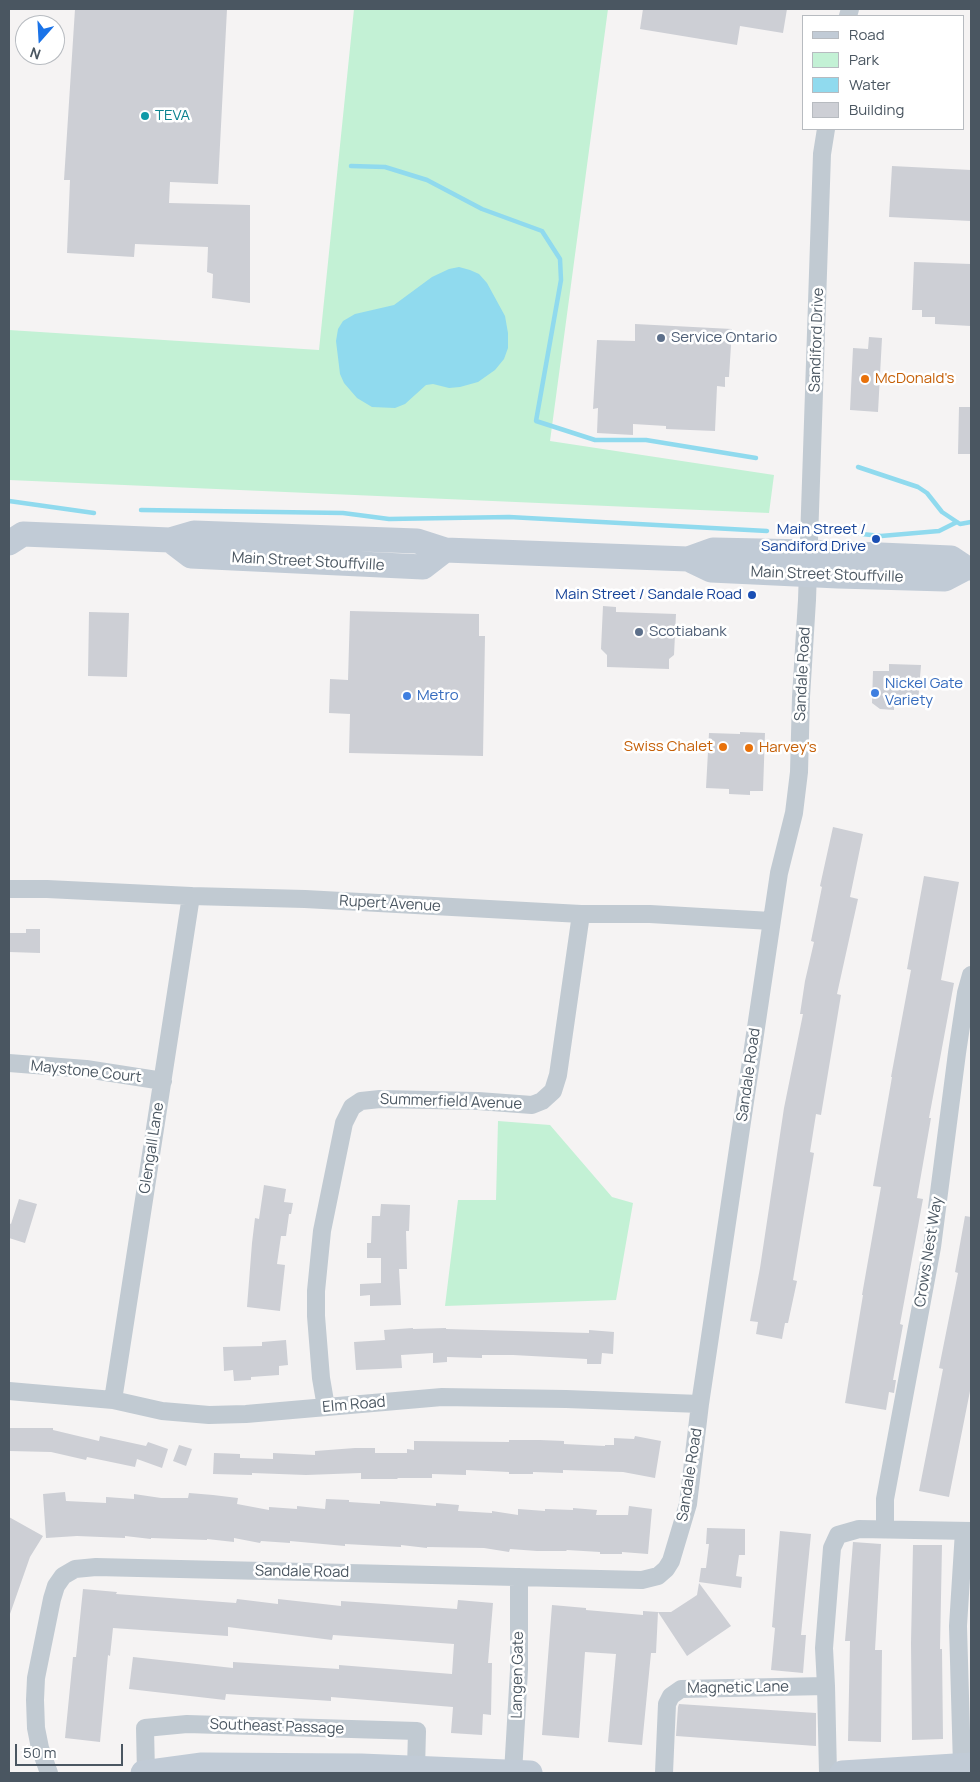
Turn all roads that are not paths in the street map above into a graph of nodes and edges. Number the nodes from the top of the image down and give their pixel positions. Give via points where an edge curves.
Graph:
1 (826, 130) edge
2 (14, 533) edge
3 (808, 563) junction
4 (969, 568) edge
5 (9, 889) edge
6 (191, 896) junction
7 (581, 914) junction
8 (771, 921) junction
9 (971, 975) edge
10 (9, 1063) edge
11 (162, 1081) junction
12 (9, 1391) edge
13 (113, 1400) junction
14 (700, 1404) junction
15 (326, 1407) junction
16 (885, 1529) junction
17 (968, 1531) edge
18 (519, 1577) junction
19 (826, 1686) junction
20 (967, 1766) edge
21 (202, 1769) edge
22 (416, 1769) junction
23 (361, 1770) edge
24 (49, 1773) edge
25 (144, 1773) edge
26 (513, 1773) edge
27 (530, 1773) edge
28 (664, 1773) edge
29 (828, 1773) edge
30 (842, 1773) edge

1 - 3 street, Sandiford Drive via 822,154
2 - 3 main road, Main Street Stouffville via 170,540 194,533 398,540 417,541 445,550 688,559 713,550
3 - 4 main road, Main Street Stouffville via 951,558
3 - 8 street, Sandale Road via 799,772
5 - 6 street, Rupert Avenue
6 - 7 street, Rupert Avenue
6 - 11 street, Glengall Lane
7 - 8 street, Rupert Avenue via 650,914
7 - 15 street, Summerfield Avenue via 558,1075 552,1092 542,1101 532,1105 478,1101 361,1101 352,1107 344,1122 322,1232 316,1291
8 - 14 street, Sandale Road
9 - 16 street, Crows Nest Way via 957,1053 932,1247 885,1499
10 - 11 street, Maystone Court via 86,1069
11 - 13 street, Glengall Lane
12 - 13 street, Elm Road
13 - 15 street, Elm Road via 162,1411 209,1415
14 - 15 street, Elm Road via 442,1397
14 - 18 street, Sandale Road via 687,1510 674,1552 664,1571 652,1579 642,1580
16 - 17 street
16 - 19 street via 859,1529 838,1535 832,1548 824,1648
17 - 20 street via 958,1626
18 - 24 street, Sandale Road via 96,1567 70,1571 60,1578 56,1586 36,1678 36,1728
18 - 26 street, Langen Gate via 520,1670
19 - 28 street, Magnetic Lane via 681,1689 671,1696 667,1704
19 - 29 street
20 - 30 main road
21 - 23 main road
21 - 25 main road
22 - 23 main road
22 - 25 street, Southeast Passage via 417,1731 187,1724 145,1728
22 - 26 main road
26 - 27 main road

